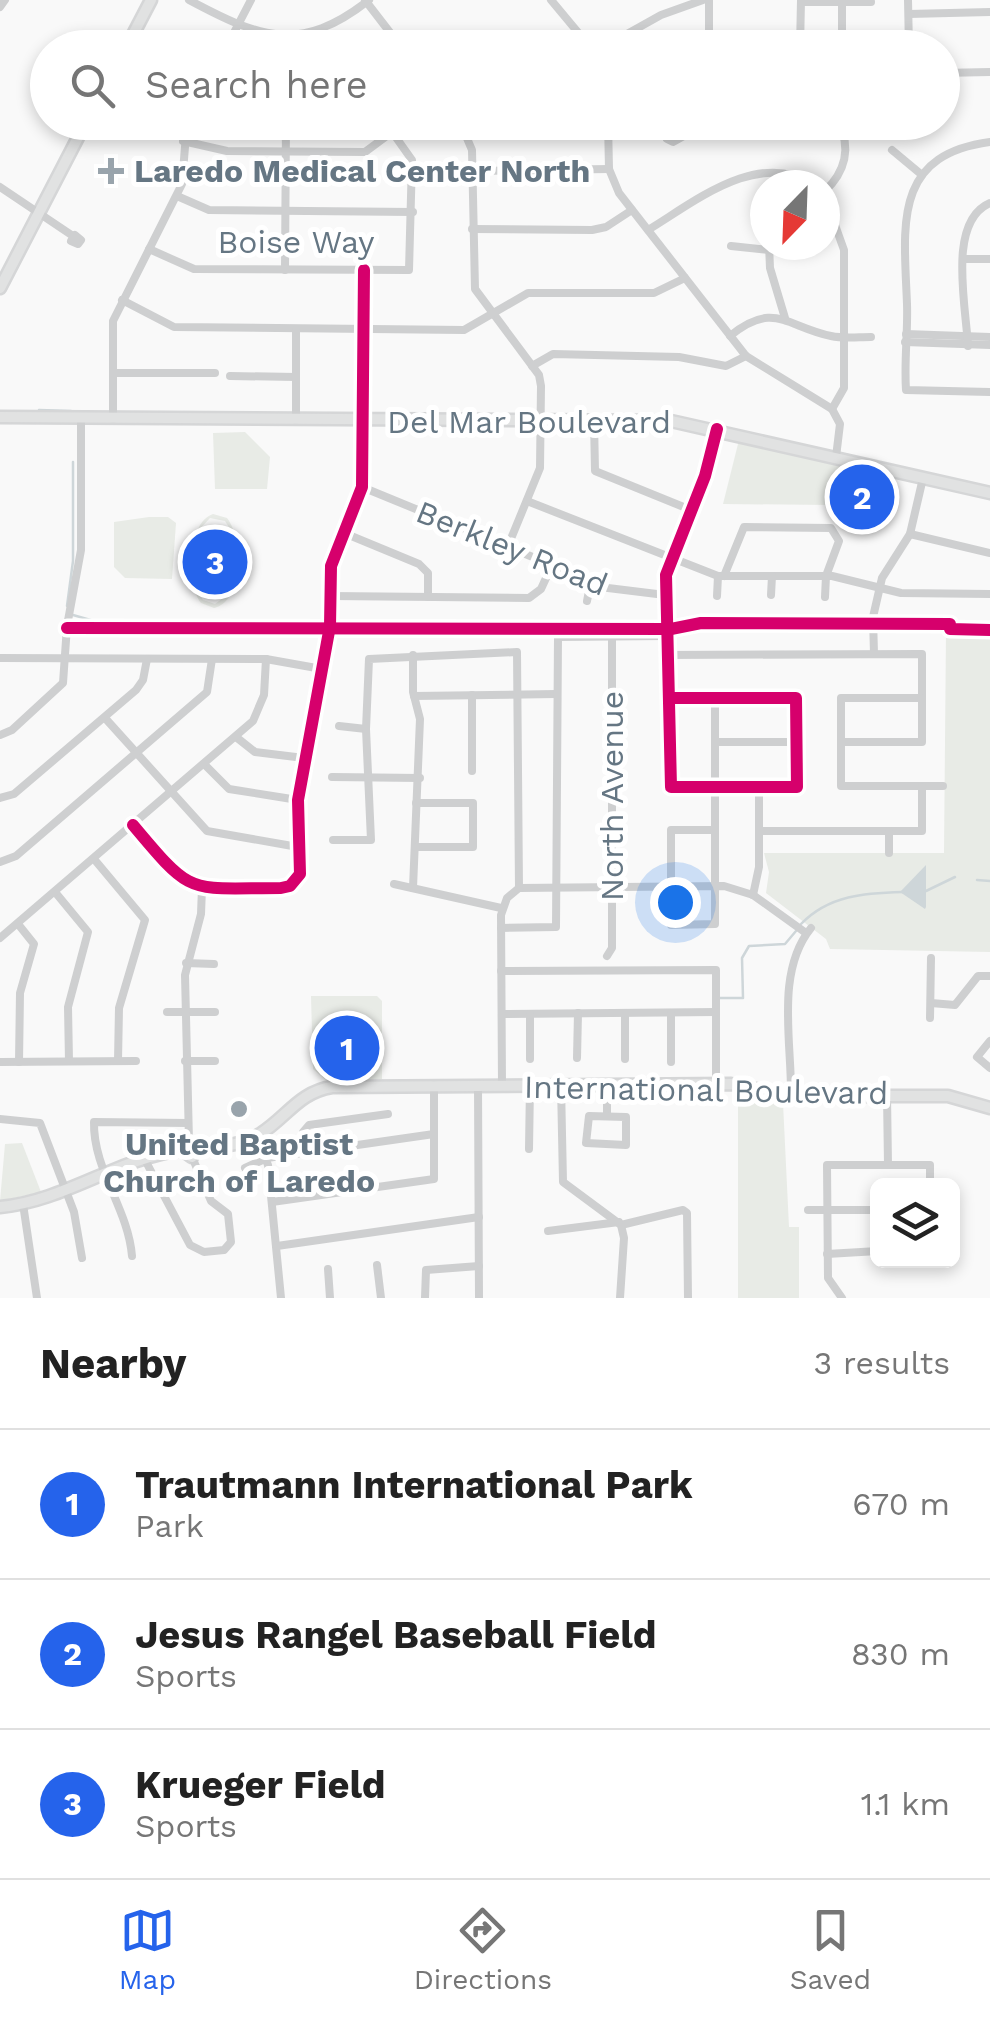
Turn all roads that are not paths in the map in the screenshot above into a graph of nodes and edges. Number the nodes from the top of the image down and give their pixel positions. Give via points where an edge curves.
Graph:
1 (5, 0) edge
2 (151, 0) edge
3 (189, 0) edge
4 (251, 0) edge
5 (553, 0) edge
6 (706, 0) edge
7 (908, 0) edge
8 (366, 1) edge
9 (801, 1) edge
10 (842, 1) edge
11 (871, 2) edge
12 (0, 7) edge
13 (990, 12) edge
14 (908, 14) junction
15 (238, 26) junction
16 (135, 30) edge
17 (236, 30) edge
18 (257, 30) edge
19 (322, 30) edge
20 (388, 30) edge
21 (576, 30) edge
22 (634, 30) edge
23 (708, 30) edge
24 (800, 30) edge
25 (842, 30) edge
26 (908, 30) edge
27 (990, 72) edge
28 (960, 73) edge
29 (77, 140) edge
30 (285, 140) edge
31 (381, 140) edge
32 (399, 140) edge
33 (469, 140) edge
34 (609, 140) edge
35 (842, 140) edge
36 (183, 141) joint
37 (990, 142) edge
38 (892, 150) dead end
39 (285, 152) junction
40 (610, 168) junction
41 (839, 170) edge
42 (472, 174) junction
43 (922, 175) junction
44 (413, 177) junction
45 (750, 178) edge
46 (0, 186) edge
47 (177, 196) junction
48 (990, 203) edge
49 (632, 210) junction
50 (285, 211) junction
51 (39, 212) junction
52 (412, 212) junction
53 (472, 228) junction
54 (648, 230) junction
55 (73, 236) dead end
56 (840, 238) edge
57 (731, 246) dead end
58 (750, 246) edge
59 (149, 248) junction
60 (964, 259) junction
61 (990, 259) edge
62 (772, 260) edge
63 (285, 270) junction
64 (364, 270) junction
65 (684, 278) junction
66 (0, 288) edge
67 (122, 300) junction
68 (492, 314) junction
69 (785, 318) junction
70 (296, 330) junction
71 (362, 330) junction
72 (730, 336) junction
73 (990, 336) edge
74 (871, 337) dead end
75 (843, 338) junction
76 (905, 338) junction
77 (968, 341) junction
78 (990, 345) edge
79 (746, 356) junction
80 (532, 366) junction
81 (215, 372) dead end
82 (113, 373) junction
83 (230, 376) dead end
84 (296, 377) junction
85 (990, 392) edge
86 (832, 408) junction
87 (4, 416) edge
88 (81, 419) junction
89 (113, 419) junction
90 (296, 420) junction
91 (363, 420) junction
92 (542, 420) junction
93 (594, 420) junction
94 (717, 429) junction
95 (836, 457) junction
96 (923, 478) junction
97 (362, 487) junction
98 (990, 494) edge
99 (527, 501) junction
100 (691, 510) junction
101 (344, 532) junction
102 (910, 534) junction
103 (508, 546) junction
104 (990, 553) edge
105 (670, 560) junction
106 (552, 564) junction
107 (721, 576) junction
108 (772, 576) junction
109 (826, 576) junction
110 (591, 580) junction
111 (879, 588) junction
112 (990, 594) edge
113 (771, 595) dead end
114 (330, 596) junction
115 (665, 596) junction
116 (717, 596) dead end
117 (428, 597) junction
118 (825, 597) dead end
119 (587, 601) dead end
120 (612, 636) junction
121 (665, 636) junction
122 (874, 654) junction
123 (413, 655) junction
124 (666, 656) junction
125 (0, 658) edge
126 (66, 658) junction
127 (212, 658) junction
128 (266, 658) junction
129 (147, 659) junction
130 (322, 669) junction
131 (518, 694) junction
132 (556, 694) junction
133 (472, 695) junction
134 (414, 696) junction
135 (671, 698) junction
136 (715, 698) junction
137 (922, 698) junction
138 (105, 718) junction
139 (339, 726) dead end
140 (366, 728) junction
141 (0, 735) edge
142 (236, 737) junction
143 (715, 742) junction
144 (796, 742) junction
145 (840, 742) junction
146 (136, 753) junction
147 (304, 758) junction
148 (204, 764) junction
149 (472, 772) dead end
150 (332, 777) dead end
151 (370, 777) junction
152 (420, 778) junction
153 (922, 786) junction
154 (942, 786) dead end
155 (715, 787) junction
156 (760, 787) junction
157 (170, 794) junction
158 (0, 798) edge
159 (298, 800) junction
160 (416, 803) junction
161 (132, 826) junction
162 (715, 830) junction
163 (759, 831) junction
164 (889, 831) junction
165 (333, 840) dead end
166 (298, 846) junction
167 (416, 847) junction
168 (889, 853) dead end
169 (94, 859) junction
170 (0, 862) edge
171 (394, 884) dead end
172 (556, 886) junction
173 (612, 886) junction
174 (671, 886) junction
175 (715, 886) junction
176 (202, 888) junction
177 (414, 888) junction
178 (519, 888) junction
179 (55, 892) junction
180 (753, 895) junction
181 (502, 908) junction
182 (201, 914) junction
183 (212, 916) dead end
184 (18, 924) junction
185 (501, 928) junction
186 (0, 938) edge
187 (607, 956) dead end
188 (931, 958) dead end
189 (186, 964) junction
190 (214, 964) dead end
191 (501, 971) junction
192 (990, 976) edge
193 (931, 1004) junction
194 (167, 1012) dead end
195 (185, 1012) junction
196 (215, 1012) dead end
197 (716, 1012) junction
198 (578, 1013) junction
199 (626, 1013) junction
200 (671, 1013) junction
201 (502, 1014) junction
202 (530, 1014) junction
203 (930, 1018) dead end
204 (990, 1041) edge
205 (577, 1058) dead end
206 (530, 1059) dead end
207 (626, 1059) dead end
208 (69, 1061) junction
209 (118, 1061) junction
210 (136, 1061) dead end
211 (185, 1061) junction
212 (215, 1061) dead end
213 (0, 1062) edge
214 (20, 1062) junction
215 (671, 1062) dead end
216 (990, 1068) edge
217 (561, 1084) junction
218 (607, 1084) junction
219 (716, 1084) junction
220 (478, 1085) junction
221 (502, 1085) junction
222 (530, 1085) junction
223 (434, 1086) junction
224 (791, 1096) junction
225 (887, 1096) junction
226 (990, 1108) edge
227 (388, 1114) dead end
228 (607, 1116) junction
229 (0, 1119) edge
230 (188, 1123) junction
231 (434, 1134) junction
232 (256, 1137) junction
233 (190, 1149) junction
234 (530, 1150) dead end
235 (305, 1152) junction
236 (144, 1158) junction
237 (267, 1158) junction
238 (888, 1164) junction
239 (245, 1168) dead end
240 (105, 1173) junction
241 (930, 1178) edge
242 (66, 1190) junction
243 (272, 1202) junction
244 (23, 1204) junction
245 (0, 1207) edge
246 (808, 1210) dead end
247 (826, 1210) junction
248 (870, 1210) edge
249 (479, 1217) junction
250 (620, 1224) junction
251 (548, 1232) dead end
252 (277, 1246) junction
253 (870, 1251) edge
254 (827, 1254) junction
255 (132, 1256) dead end
256 (82, 1258) dead end
257 (378, 1265) dead end
258 (479, 1266) junction
259 (328, 1269) dead end
260 (37, 1298) edge
261 (281, 1298) edge
262 (330, 1298) edge
263 (381, 1298) edge
264 (425, 1298) edge
265 (480, 1298) edge
266 (620, 1298) edge
267 (688, 1298) edge
268 (842, 1298) edge

1 - 12 street
2 - 16 main road
3 - 15 street
4 - 15 street
5 - 21 street
6 - 22 street
6 - 23 street
7 - 14 street
8 - 19 street
8 - 20 street
9 - 10 street
9 - 24 street
10 - 11 street
10 - 25 street
13 - 14 street
14 - 26 street
15 - 17 street
15 - 18 street
27 - 28 street
29 - 51 main road
30 - 39 street
31 - 39 street via 365,152
32 - 44 street, Boise Way via 410,154
33 - 42 street
34 - 40 street
35 - 41 street
36 - 39 street via 226,152
36 - 47 street
37 - 43 street via 952,149
38 - 43 street
39 - 50 street
40 - 42 street
40 - 49 street
42 - 44 street
42 - 53 street
43 - 76 street via 905,216
44 - 52 street, Boise Way
45 - 54 street via 732,181
46 - 51 street
47 - 50 street via 208,210
47 - 59 street
48 - 60 street via 966,226
49 - 53 street via 592,230
49 - 54 street
50 - 52 street
50 - 63 street
51 - 55 street
51 - 66 main road
52 - 64 street, Boise Way via 409,270
53 - 68 street via 473,280
54 - 65 street
56 - 75 street
57 - 58 street
59 - 63 street, Boise Way via 194,269
59 - 67 street
60 - 61 street
60 - 77 street
62 - 69 street
63 - 64 street, Boise Way
64 - 71 street
65 - 68 street via 654,294 528,293
65 - 72 street
67 - 70 street via 174,327
67 - 82 street via 114,321
68 - 71 street via 464,330
68 - 80 street
69 - 72 street via 756,319
69 - 75 street
70 - 71 street
70 - 84 street
71 - 91 street
72 - 79 street
73 - 77 street
74 - 75 street
75 - 86 street via 843,395
76 - 77 street
76 - 85 street via 906,390
77 - 78 street
79 - 80 street via 726,366 679,357 553,354
79 - 86 street
80 - 92 street via 542,386
81 - 82 street
82 - 89 street
83 - 84 street
84 - 90 street
86 - 95 street via 840,424
87 - 88 main road, Del Mar Boulevard
88 - 89 main road, Del Mar Boulevard
88 - 126 street via 81,550
89 - 90 main road, Del Mar Boulevard
90 - 91 main road, Del Mar Boulevard
91 - 92 main road, Del Mar Boulevard
91 - 97 street
92 - 93 main road, Del Mar Boulevard
92 - 99 street via 541,462
93 - 94 main road, Del Mar Boulevard
93 - 100 street via 595,471
94 - 95 main road, Del Mar Boulevard
94 - 100 street
95 - 96 main road, Del Mar Boulevard
96 - 98 main road, Del Mar Boulevard
96 - 102 street
97 - 101 street
97 - 103 street, Berkley Road
99 - 103 street
99 - 105 street
100 - 105 street
101 - 114 street via 331,566
101 - 117 street via 420,564 428,573
102 - 104 street
102 - 111 street
103 - 106 street, Berkley Road
105 - 107 street
105 - 115 street
106 - 110 street, Berkley Road
106 - 117 street via 542,589 529,598
107 - 108 street
107 - 109 street via 740,530 768,526 834,529 839,541
107 - 116 street
108 - 109 street
108 - 113 street
109 - 111 street
109 - 118 street
110 - 115 street, Berkley Road via 629,594
110 - 119 street
111 - 112 street
111 - 122 street
114 - 117 street
114 - 130 street
115 - 121 street
120 - 121 street
120 - 132 street via 558,637
120 - 173 street, North Avenue
121 - 124 street
122 - 124 street
122 - 137 street via 922,654
123 - 131 street via 518,652
123 - 134 street
123 - 140 street via 369,659
124 - 135 street
125 - 126 street
126 - 129 street
126 - 141 street via 63,683
127 - 128 street
127 - 129 street
127 - 146 street via 208,692
128 - 130 street
128 - 142 street via 260,708
129 - 138 street via 144,680
130 - 147 street
131 - 132 street
131 - 133 street
131 - 178 street
132 - 172 street
133 - 134 street
133 - 149 street
134 - 152 street
135 - 136 street
135 - 155 street via 671,787
136 - 143 street
136 - 144 street via 796,698
137 - 145 street via 841,698
137 - 145 street via 922,742
138 - 146 street
138 - 158 street via 14,794
139 - 140 street
140 - 151 street
142 - 147 street via 256,752
142 - 148 street
143 - 144 street
143 - 155 street
144 - 156 street via 796,786
145 - 153 street via 841,786
146 - 157 street
146 - 170 street via 16,856
147 - 159 street
148 - 157 street
148 - 159 street via 229,788
150 - 151 street
151 - 152 street
151 - 165 street via 371,840
152 - 160 street
153 - 154 street
153 - 164 street via 922,831
155 - 156 street
155 - 162 street
156 - 163 street
157 - 161 street
157 - 166 street via 207,831
159 - 166 street
160 - 167 street
160 - 167 street via 473,803 473,847
161 - 169 street
161 - 176 street via 177,878
162 - 174 street via 671,830
162 - 175 street
163 - 164 street
163 - 180 street
164 - 168 street
166 - 176 street via 300,874 290,886
167 - 177 street
169 - 179 street
169 - 209 street via 145,920 118,1008
171 - 177 street
172 - 173 street
172 - 178 street
172 - 185 street via 556,927
173 - 174 street
173 - 187 street, North Avenue
174 - 175 street
174 - 175 street via 671,926 715,924
175 - 180 street
176 - 182 street
177 - 181 street
178 - 181 street
179 - 184 street
179 - 208 street via 88,938 68,1007
180 - 224 street via 809,931 791,972
181 - 185 street
182 - 183 street
182 - 189 street
184 - 186 street
184 - 214 street via 34,944 20,993
185 - 191 street
188 - 193 street
189 - 190 street
189 - 195 street
191 - 197 street via 716,970
191 - 201 street
192 - 193 street via 978,976 955,1005
193 - 203 street
194 - 195 street
195 - 196 street
195 - 211 street
197 - 200 street
197 - 219 street
198 - 199 street
198 - 202 street
198 - 205 street
199 - 200 street
199 - 207 street
200 - 215 street
201 - 202 street
201 - 221 street
202 - 206 street
204 - 216 street via 976,1057
208 - 209 street
208 - 214 street
209 - 210 street
211 - 212 street
211 - 230 street
213 - 214 street
217 - 218 main road, International Boulevard
217 - 222 main road, International Boulevard
217 - 250 street via 563,1182
218 - 219 main road, International Boulevard
218 - 228 street
219 - 224 main road, International Boulevard
220 - 221 main road, International Boulevard
220 - 223 main road, International Boulevard
220 - 249 street
221 - 222 main road, International Boulevard
222 - 234 street
223 - 231 street
223 - 232 main road, International Boulevard via 324,1088 297,1100
224 - 225 main road, International Boulevard
225 - 226 main road, International Boulevard via 948,1096
225 - 238 street
227 - 235 street via 308,1125
228 - 228 street via 587,1118 590,1146 626,1145 628,1120
229 - 242 street via 38,1121
230 - 233 street
230 - 240 street via 94,1122
231 - 235 street
231 - 243 street via 434,1179
232 - 233 main road
232 - 237 street
233 - 236 main road
233 - 236 street via 212,1201 228,1214 227,1249 190,1245
235 - 237 street
236 - 240 main road
237 - 239 street
237 - 243 street
238 - 241 street via 930,1165
238 - 247 street via 827,1166
240 - 242 main road
240 - 255 street via 129,1230
242 - 244 main road
242 - 256 street
243 - 252 street
244 - 245 main road
244 - 260 street
246 - 247 street
247 - 248 street
247 - 254 street
249 - 252 street
249 - 258 street
250 - 251 street
250 - 266 street
250 - 267 street via 683,1210
252 - 261 street
253 - 254 street
254 - 268 street via 829,1282
257 - 263 street
258 - 264 street via 426,1270
258 - 265 street
259 - 262 street

